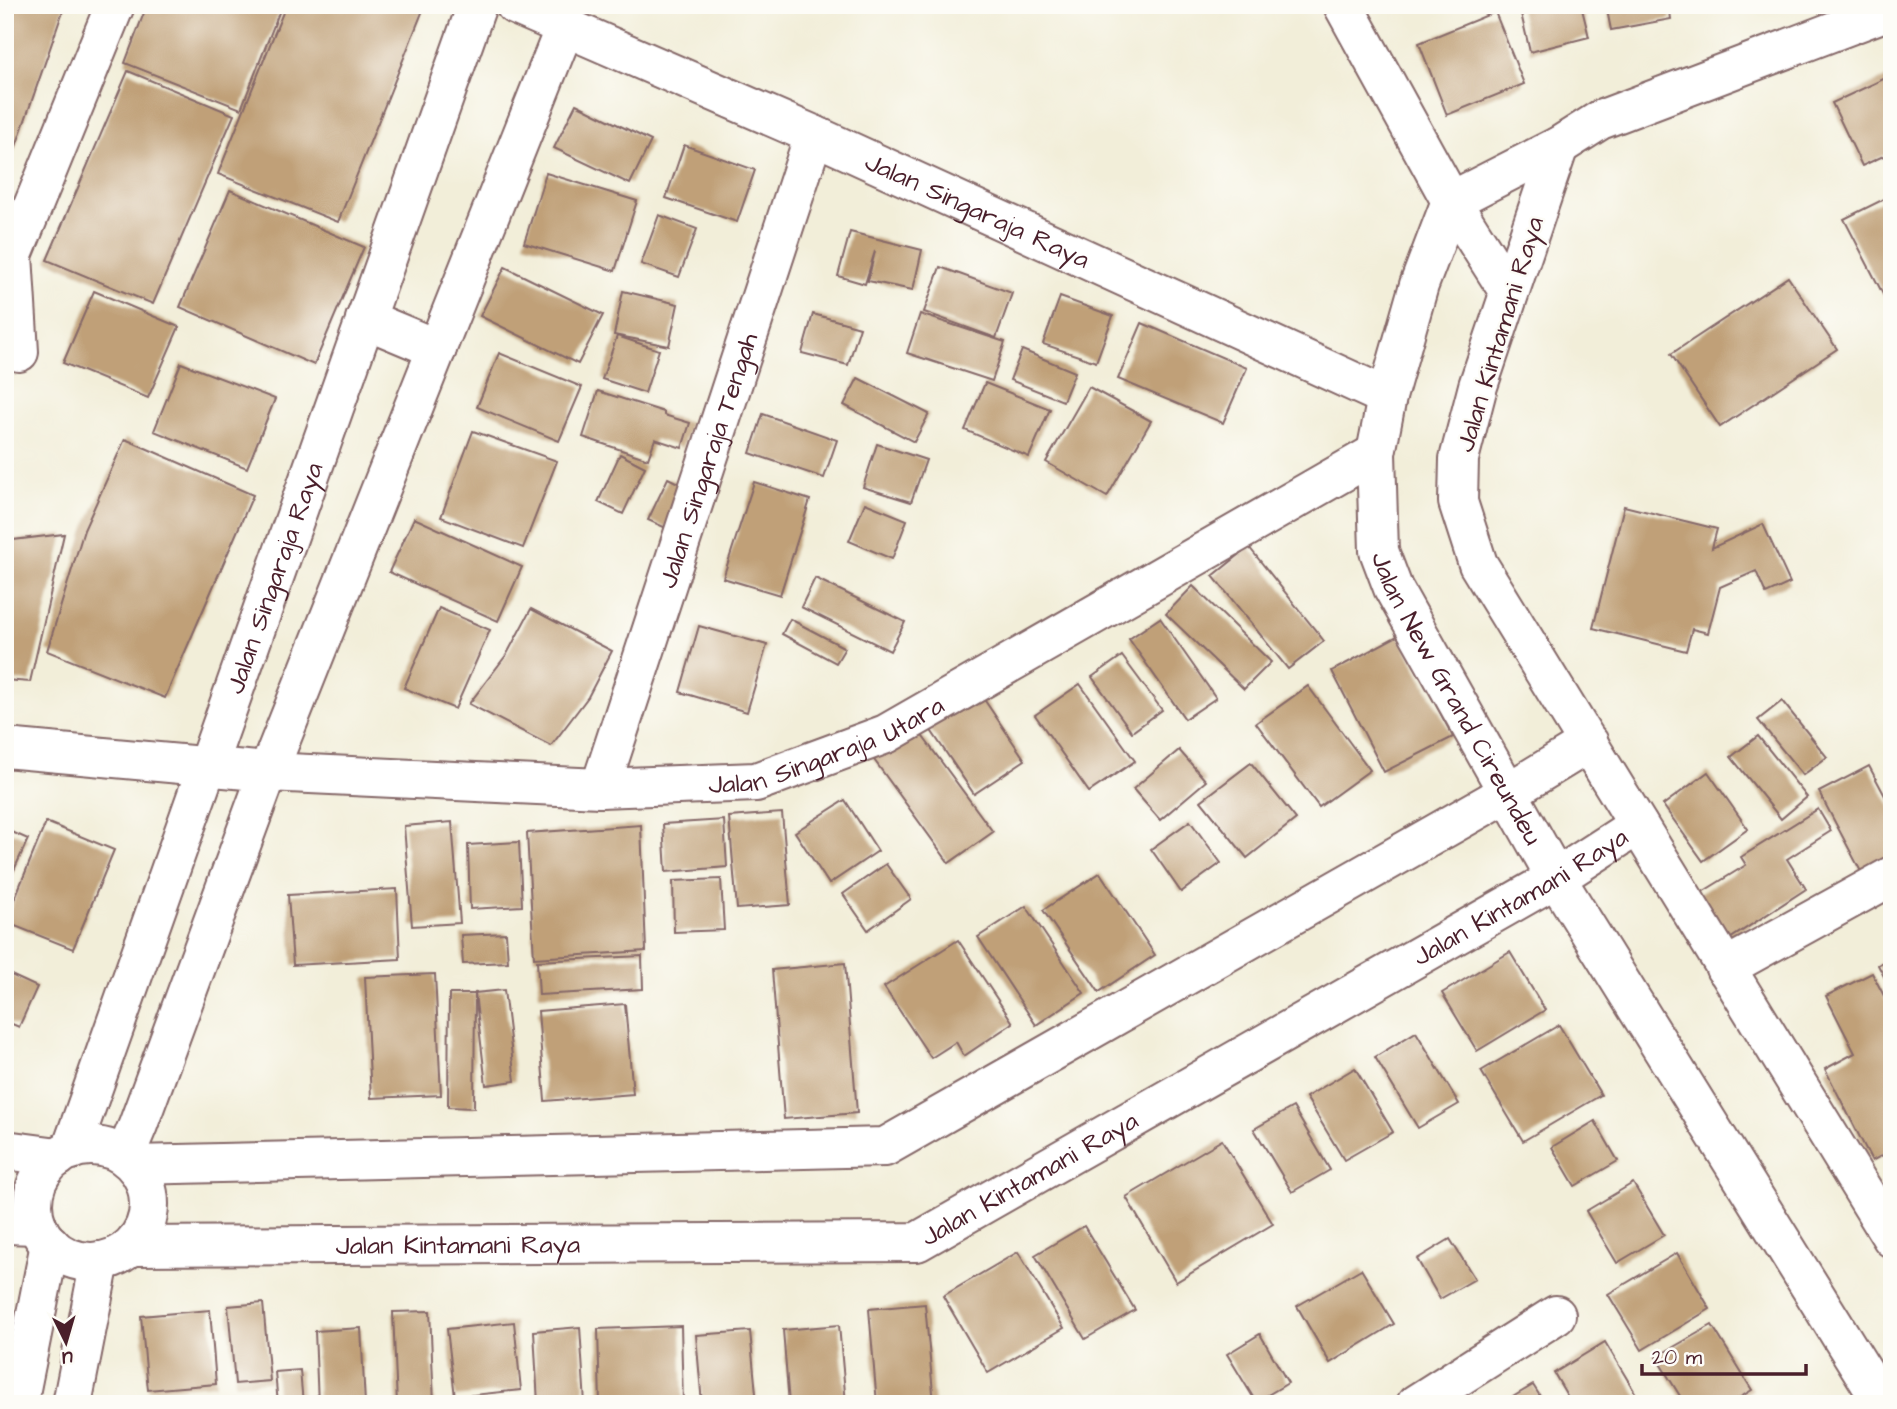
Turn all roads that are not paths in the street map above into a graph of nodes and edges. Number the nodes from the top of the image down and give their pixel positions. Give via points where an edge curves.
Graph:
1 (115, 5) edge
2 (477, 5) edge
3 (515, 5) edge
4 (1343, 5) edge
5 (1892, 9) edge
6 (565, 27) junction
7 (814, 135) junction
8 (1559, 146) junction
9 (1451, 201) junction
10 (1510, 292) junction
11 (365, 319) junction
12 (437, 349) junction
13 (19, 352) dead end
14 (1387, 397) junction
15 (1376, 453) junction
16 (1589, 743) junction
17 (5, 748) edge
18 (206, 768) junction
19 (268, 772) junction
20 (600, 788) junction
21 (1507, 793) junction
22 (1638, 825) junction
23 (1892, 876) edge
24 (1556, 878) junction
25 (1725, 968) junction
26 (5, 1150) edge
27 (64, 1154) junction
28 (129, 1161) junction
29 (31, 1231) edge
30 (1892, 1238) edge
31 (116, 1254) junction
32 (1556, 1315) dead end
33 (18, 1404) edge
34 (72, 1404) edge
35 (1416, 1404) edge
36 (1883, 1404) edge

1 - 13 street via 13,256
2 - 11 street, Jalan Singaraja Raya
3 - 6 street, Jalan Singaraja Raya
4 - 9 street
5 - 8 street via 1600,120
6 - 7 street, Jalan Singaraja Raya
6 - 12 street
7 - 14 street, Jalan Singaraja Raya
7 - 20 street, Jalan Singaraja Tengah
8 - 9 street
8 - 10 street, Jalan Kintamani Raya
9 - 10 street
9 - 14 street, Jalan New Grand Cireundeu via 1419,285
10 - 16 street, Jalan Kintamani Raya via 1459,459 1458,502 1478,565
11 - 12 street
11 - 18 street, Jalan Singaraja Raya
12 - 19 street
14 - 15 street, Jalan New Grand Cireundeu
15 - 20 street, Jalan Singaraja Utara via 886,734 756,782
15 - 21 street, Jalan New Grand Cireundeu via 1379,551 1393,588
16 - 21 street
16 - 22 street, Jalan Kintamani Raya
17 - 18 street, Jalan Singaraja Utara
18 - 19 street, Jalan Singaraja Utara
18 - 27 street, Jalan Singaraja Raya
19 - 20 street, Jalan Singaraja Utara
19 - 28 street via 138,1125
21 - 24 street, Jalan New Grand Cireundeu
21 - 28 street via 885,1147
22 - 24 street, Jalan Kintamani Raya
22 - 25 street, Jalan Kintamani Raya
23 - 25 street
24 - 31 street, Jalan Kintamani Raya via 917,1242
24 - 36 street, Jalan New Grand Cireundeu
25 - 30 street, Jalan Kintamani Raya
26 - 27 street
27 - 28 street via 85,1146 98,1147
27 - 29 street via 44,1170 36,1187
28 - 31 street via 146,1184 150,1206 145,1227
29 - 31 street via 64,1255 82,1261
29 - 33 street
31 - 34 street
32 - 35 street

